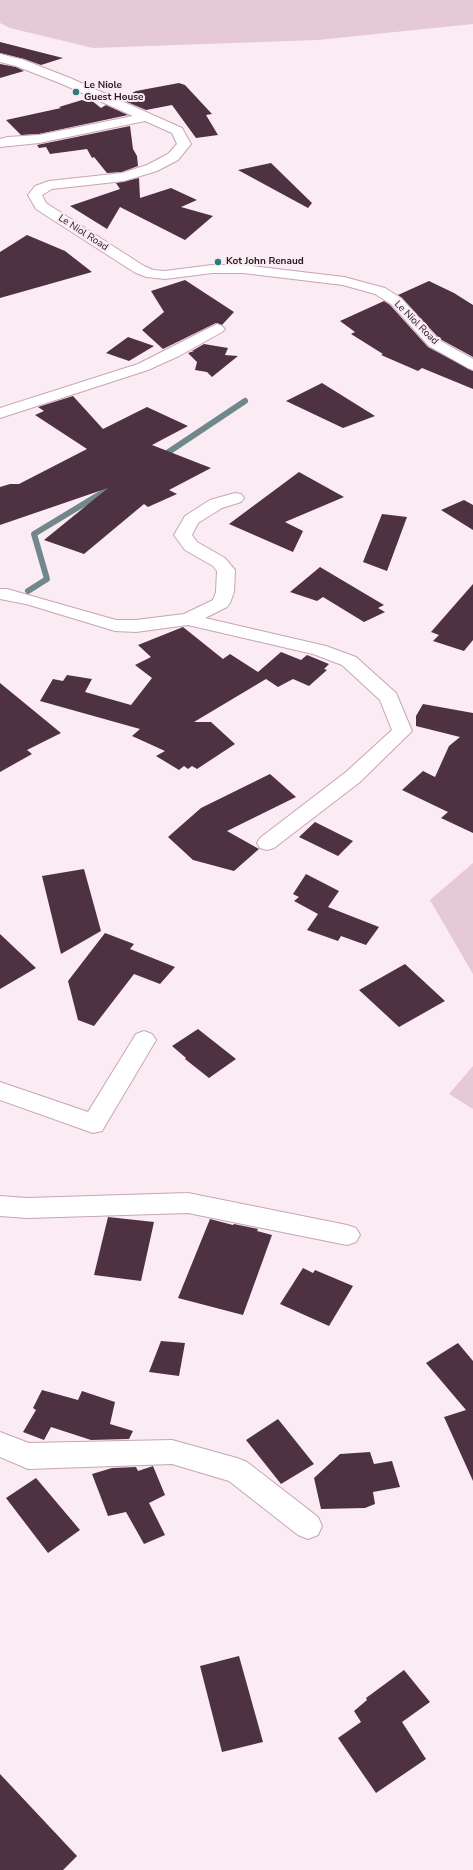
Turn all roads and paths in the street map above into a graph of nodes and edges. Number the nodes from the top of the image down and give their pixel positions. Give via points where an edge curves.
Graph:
1 (0, 58) edge
2 (146, 117) junction
3 (0, 144) edge
4 (217, 328) dead end
5 (473, 365) edge
6 (0, 413) edge
7 (235, 498) dead end
8 (0, 594) edge
9 (188, 619) junction
10 (267, 843) dead end
11 (144, 1040) dead end
12 (0, 1091) edge
13 (0, 1206) edge
14 (347, 1235) dead end
15 (0, 1444) edge
16 (308, 1526) dead end

1 - 2 street, Le Niol Road via 66,81
2 - 3 street via 39,139
2 - 5 street, Le Niol Road via 177,131 184,144 173,157 152,168 124,177 49,185 35,195 41,206 139,269 151,274 243,269 344,282 380,291 396,301 434,343
4 - 6 street via 174,353 143,367
7 - 9 street via 216,504 191,520 183,535 191,546 220,562 226,570 225,592 220,603
8 - 9 street via 32,600 115,625 136,626
9 - 10 street via 319,650 349,661 389,697 402,731 353,777
11 - 12 street via 93,1124
13 - 14 street via 27,1208 188,1202
15 - 16 street via 28,1456 172,1452 237,1472

